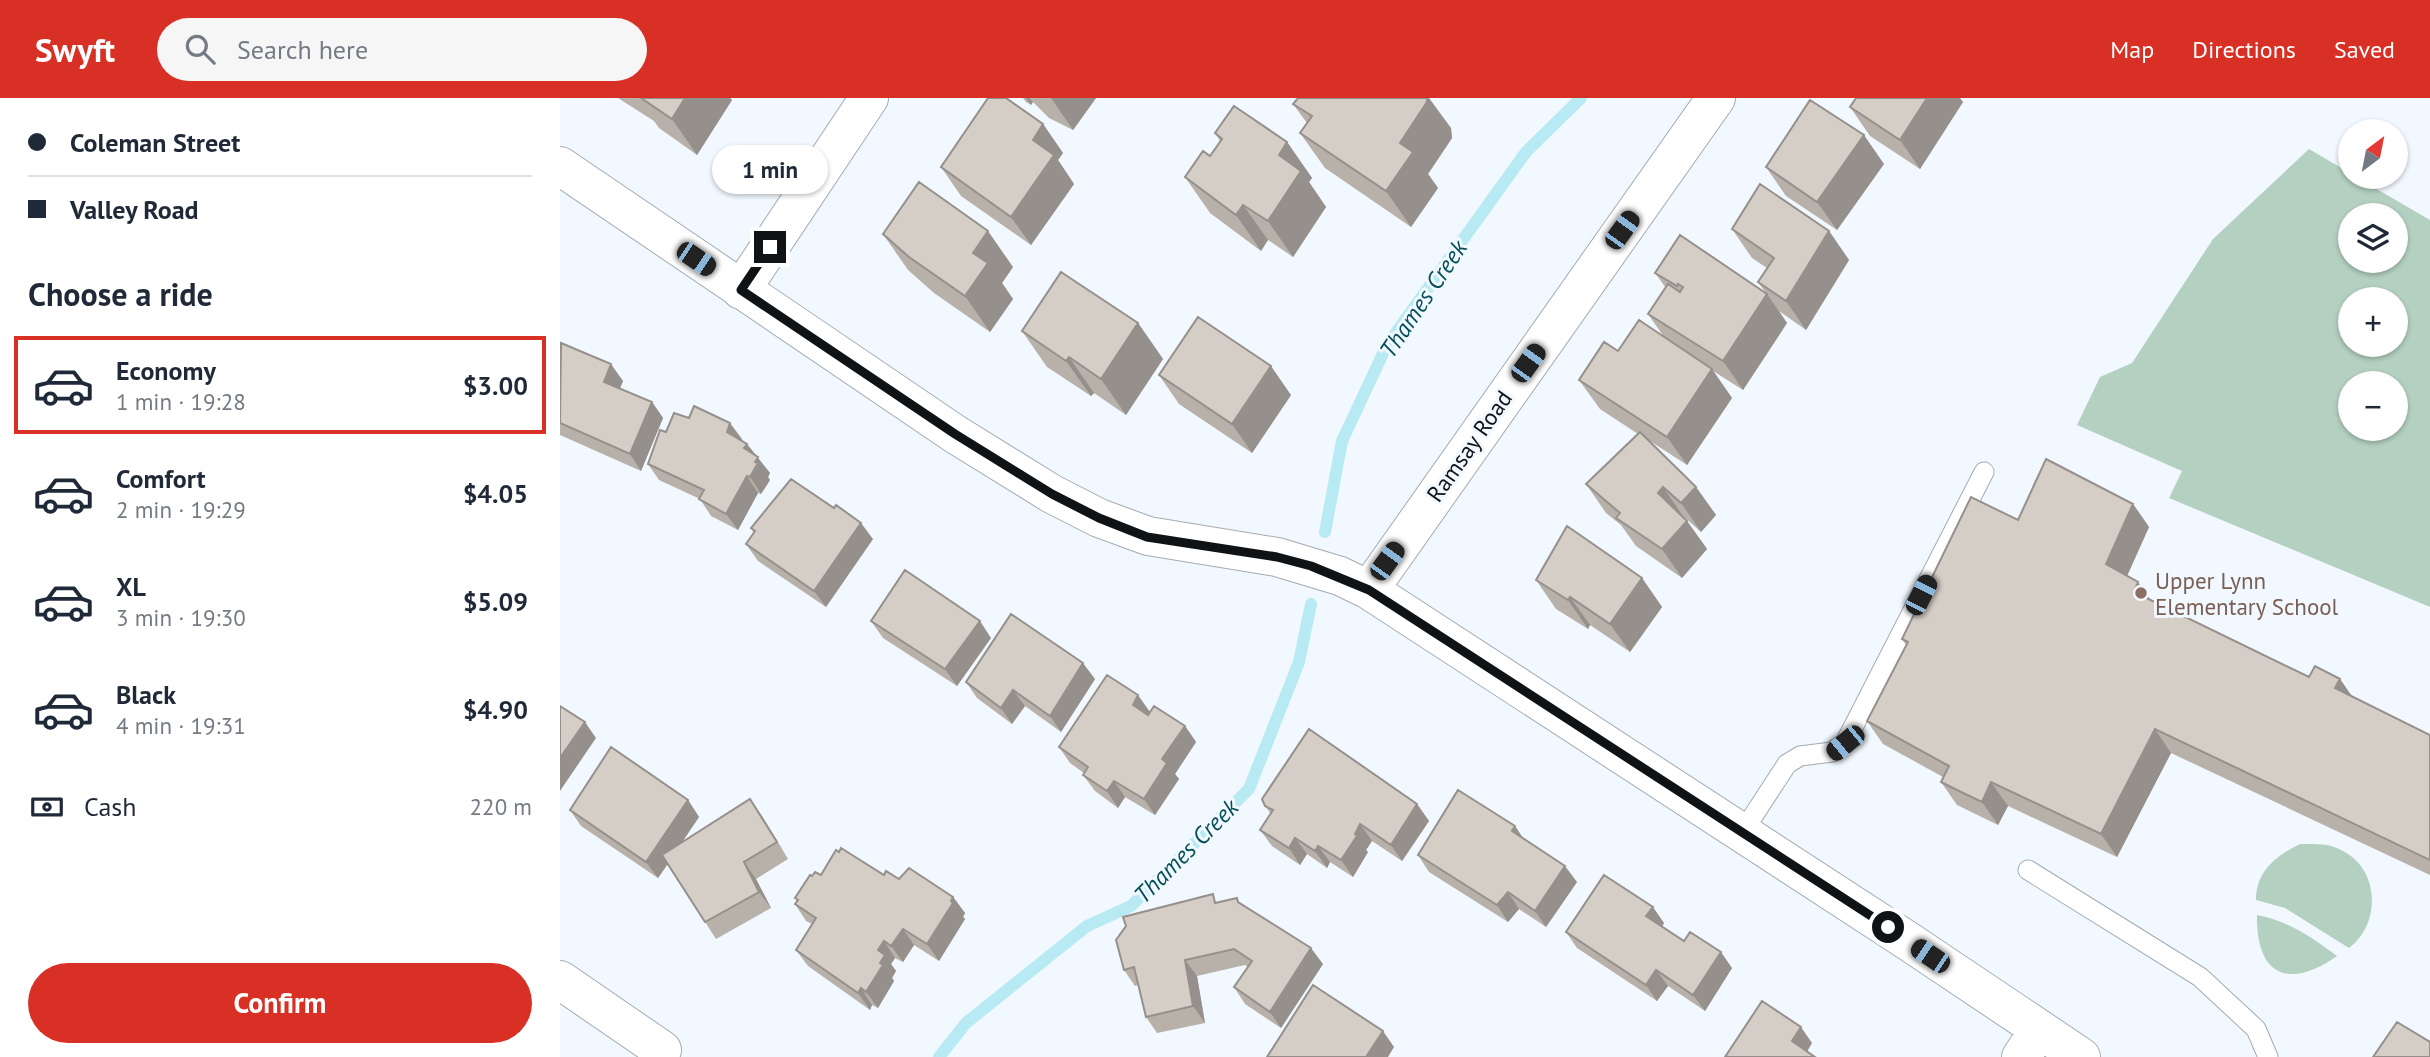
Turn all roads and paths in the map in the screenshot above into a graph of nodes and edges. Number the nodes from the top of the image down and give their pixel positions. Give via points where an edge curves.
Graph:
1 (869, 98) edge
2 (1716, 98) edge
3 (560, 166) edge
4 (741, 290) junction
5 (1984, 472) dead end
6 (1369, 590) junction
7 (1742, 833) junction
8 (2028, 870) dead end
9 (560, 980) edge
10 (2030, 1043) edge
11 (662, 1051) dead end
12 (2081, 1057) edge
13 (2268, 1057) edge

1 - 4 street
2 - 6 street, Ramsay Road
3 - 4 street
4 - 6 street via 965,440 1099,518 1147,537 1311,566
5 - 7 lane via 1845,743 1832,752 1800,756 1787,764
6 - 7 street
7 - 10 street
8 - 13 lane via 2200,977 2256,1029
9 - 11 street
10 - 12 street

